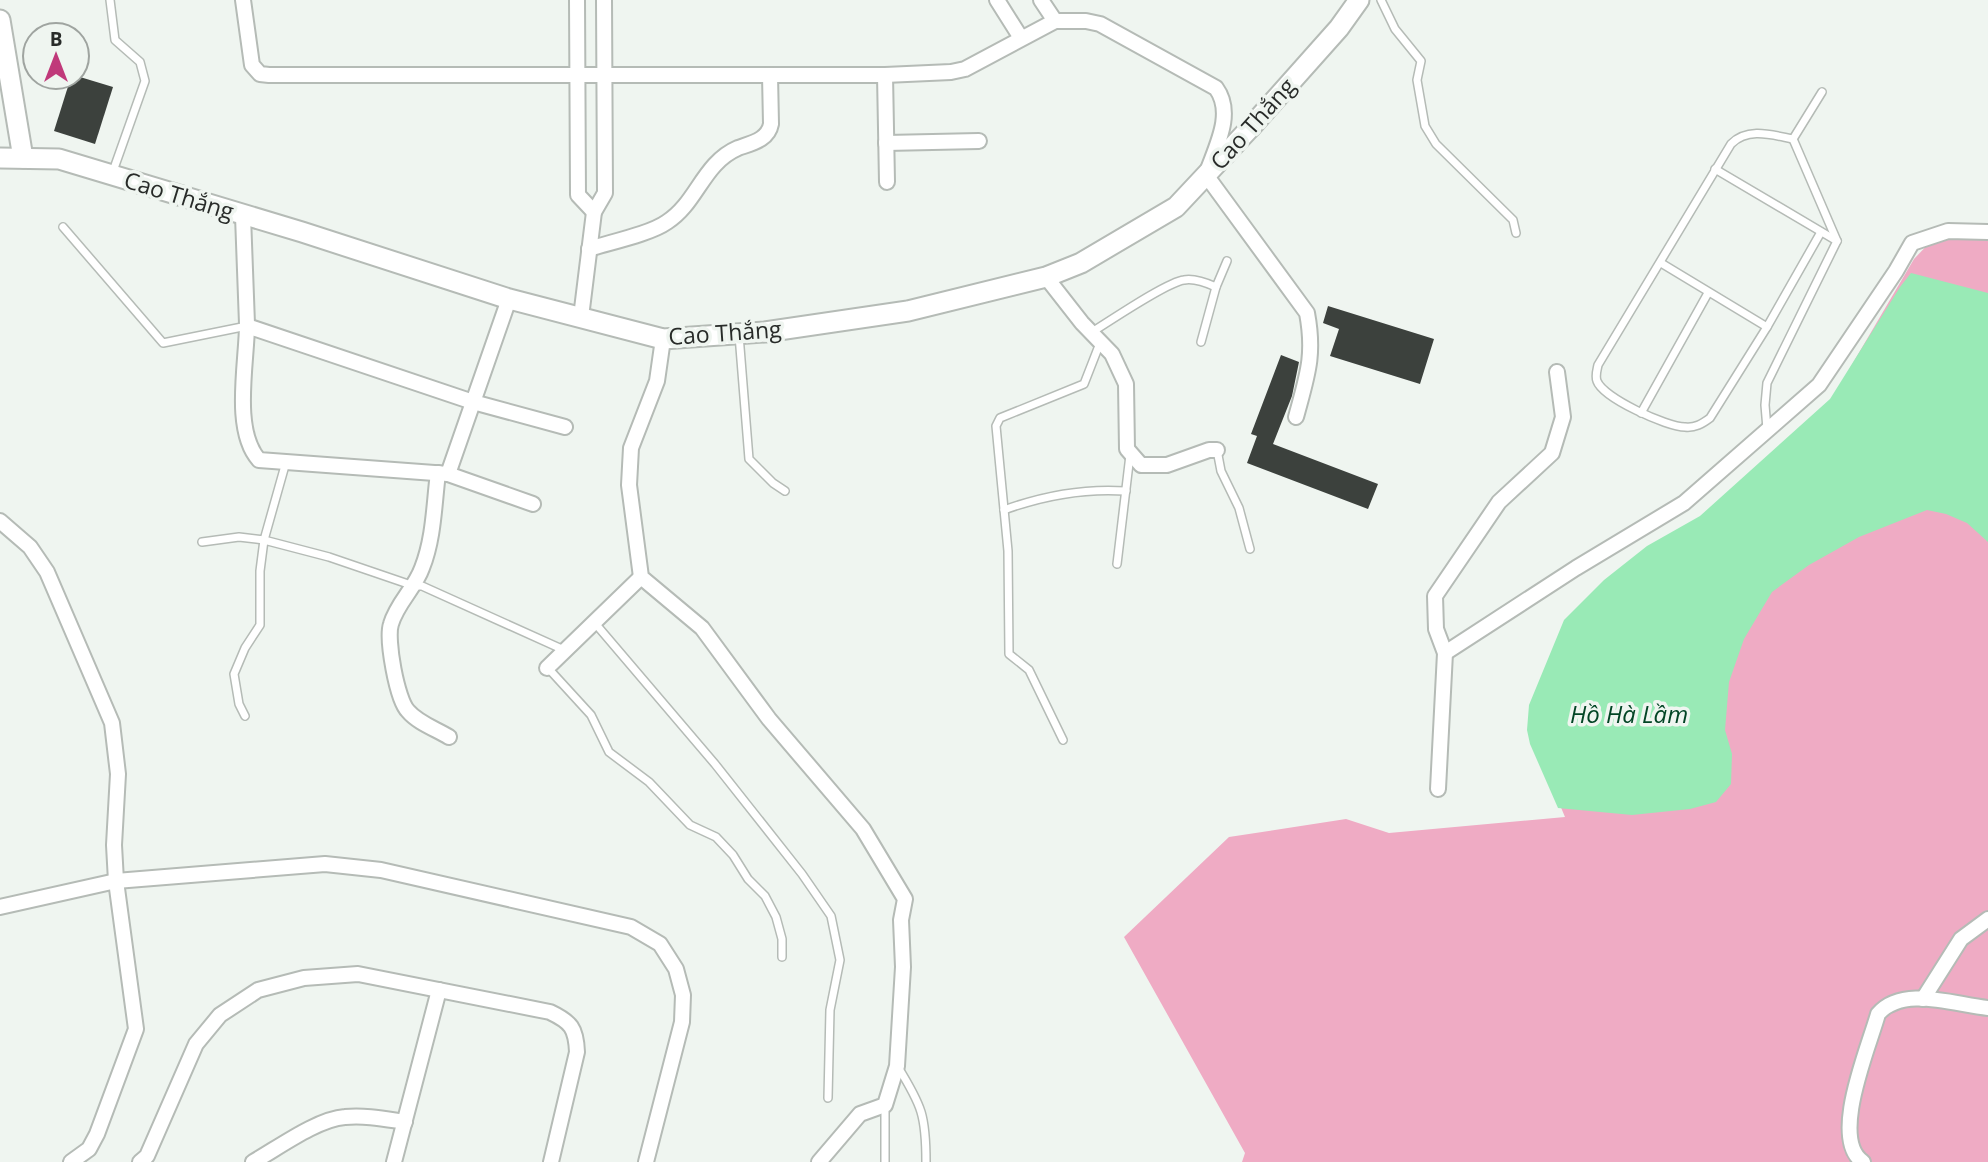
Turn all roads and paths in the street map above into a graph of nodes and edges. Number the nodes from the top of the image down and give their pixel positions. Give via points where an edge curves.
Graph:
1 (110, 0) edge
2 (243, 0) edge
3 (577, 0) edge
4 (604, 0) edge
5 (997, 0) edge
6 (1041, 0) edge
7 (1359, 0) edge
8 (1381, 0) edge
9 (0, 20) edge
10 (1055, 21) junction
11 (1021, 38) junction
12 (576, 73) junction
13 (604, 74) junction
14 (770, 75) junction
15 (885, 75) junction
16 (1822, 92) dead end
17 (1793, 139) junction
18 (979, 141) dead end
19 (886, 143) junction
20 (0, 158) edge
21 (23, 158) junction
22 (1715, 169) junction
23 (112, 175) junction
24 (1206, 175) junction
25 (887, 181) dead end
26 (594, 212) junction
27 (243, 216) junction
28 (63, 227) dead end
29 (1821, 232) junction
30 (1988, 232) edge
31 (1516, 233) dead end
32 (1837, 240) junction
33 (589, 249) junction
34 (1227, 261) dead end
35 (1661, 263) junction
36 (1046, 277) junction
37 (1216, 288) junction
38 (1708, 293) junction
39 (509, 299) junction
40 (581, 317) junction
41 (247, 326) junction
42 (1767, 327) junction
43 (738, 334) junction
44 (1096, 337) junction
45 (663, 339) junction
46 (1201, 342) dead end
47 (1557, 372) dead end
48 (473, 402) junction
49 (1641, 413) junction
50 (1296, 417) dead end
51 (565, 427) dead end
52 (1768, 430) junction
53 (1217, 450) joint
54 (1130, 454) junction
55 (286, 463) junction
56 (443, 473) junction
57 (785, 491) dead end
58 (1126, 491) junction
59 (533, 504) dead end
60 (1004, 510) junction
61 (0, 521) edge
62 (264, 540) junction
63 (202, 542) dead end
64 (1250, 550) dead end
65 (1117, 564) dead end
66 (641, 577) junction
67 (414, 586) junction
68 (594, 622) junction
69 (565, 650) junction
70 (1445, 653) junction
71 (547, 668) joint
72 (245, 716) dead end
73 (449, 737) dead end
74 (1063, 740) dead end
75 (1438, 789) dead end
76 (116, 881) junction
77 (0, 908) edge
78 (1988, 919) edge
79 (782, 957) dead end
80 (439, 990) junction
81 (1923, 999) junction
82 (1988, 1008) edge
83 (897, 1066) junction
84 (828, 1098) dead end
85 (885, 1105) junction
86 (405, 1122) junction
87 (71, 1162) edge
88 (140, 1162) edge
89 (253, 1162) edge
90 (394, 1162) edge
91 (551, 1162) edge
92 (646, 1162) edge
93 (819, 1162) edge
94 (885, 1162) edge
95 (926, 1162) edge
96 (1863, 1162) edge

1 - 23 lane via 115,40 140,62 145,81
2 - 12 street via 252,65 260,74
3 - 12 street
4 - 13 street
5 - 11 street
6 - 10 street
7 - 24 main road, Cao Thắng
8 - 31 lane via 1395,29 1421,61 1417,80 1430,135 1513,220
9 - 21 main road
10 - 11 street
10 - 24 street via 1100,24 1216,88 1225,117
11 - 15 street via 965,69
12 - 13 street
12 - 26 street via 578,195
13 - 14 street
13 - 26 street via 605,193
14 - 15 street
14 - 33 street via 771,124 764,138 720,159 687,204 664,225
15 - 19 street
16 - 17 lane
17 - 22 lane via 1743,135 1731,144
17 - 32 lane
18 - 19 street
19 - 25 street
20 - 21 main road, Cao Thắng
21 - 23 main road, Cao Thắng via 59,159
22 - 29 lane
22 - 35 lane
23 - 27 main road, Cao Thắng
24 - 36 main road, Cao Thắng via 1176,207 1081,263
24 - 50 street via 1307,313 1312,339 1309,369
26 - 33 street
27 - 39 main road, Cao Thắng
27 - 41 street
28 - 41 lane via 163,344
29 - 32 lane
29 - 42 lane
30 - 52 street via 1948,231 1912,243 1819,385
32 - 52 lane via 1767,383
33 - 40 street
34 - 37 lane
35 - 38 lane
35 - 49 lane via 1596,375 1604,392
36 - 43 main road, Cao Thắng via 908,312
36 - 44 street
37 - 44 lane via 1183,279
37 - 46 lane
38 - 42 lane
38 - 49 lane
39 - 40 main road, Cao Thắng
39 - 48 street
40 - 45 main road, Cao Thắng
41 - 48 street
41 - 55 street via 243,411 251,450 259,460
42 - 49 lane via 1702,424 1681,428
43 - 45 main road, Cao Thắng
43 - 57 lane via 749,459
44 - 54 street via 1112,354 1126,384
44 - 60 lane via 1084,384 1000,418 996,426
45 - 66 street via 657,381 631,447 629,485
47 - 70 street via 1563,417 1552,453 1499,502 1435,596 1436,629
48 - 51 street
48 - 56 street
52 - 70 street via 1684,503
53 - 54 street via 1167,465 1141,465
53 - 64 lane
54 - 58 lane
55 - 56 street
55 - 62 lane
56 - 59 street
56 - 67 street via 429,547
58 - 60 lane via 1071,491
58 - 65 lane
60 - 74 lane via 1009,654 1029,670
61 - 76 street via 30,547 47,572 112,723 118,774
62 - 63 lane via 239,537
62 - 67 lane
62 - 72 lane via 260,625 234,674
66 - 68 street
66 - 83 street via 702,628 769,719 863,829 905,899
67 - 69 lane
67 - 73 street via 394,616 388,638 402,702 410,714
68 - 69 street
68 - 84 lane via 715,764 831,916 840,960 830,1010
69 - 71 street
70 - 75 street
71 - 79 lane via 591,715 609,752 649,782 690,825 716,837 733,855 776,917
76 - 77 street
76 - 87 street via 136,1029 97,1134 89,1149
76 - 92 street via 325,864 381,870 631,927 660,944 676,969 683,995 682,1023
78 - 81 street via 1961,939
80 - 86 street
80 - 88 street via 358,974 304,978 258,990 220,1015 196,1044 147,1156
80 - 91 street via 550,1012 568,1021 576,1036 577,1052
81 - 82 street
81 - 96 street via 1897,1000 1878,1014 1849,1114 1849,1136
83 - 85 street
83 - 95 lane via 924,1118
85 - 93 street via 860,1114
85 - 94 lane
86 - 89 street via 342,1117
86 - 90 street

